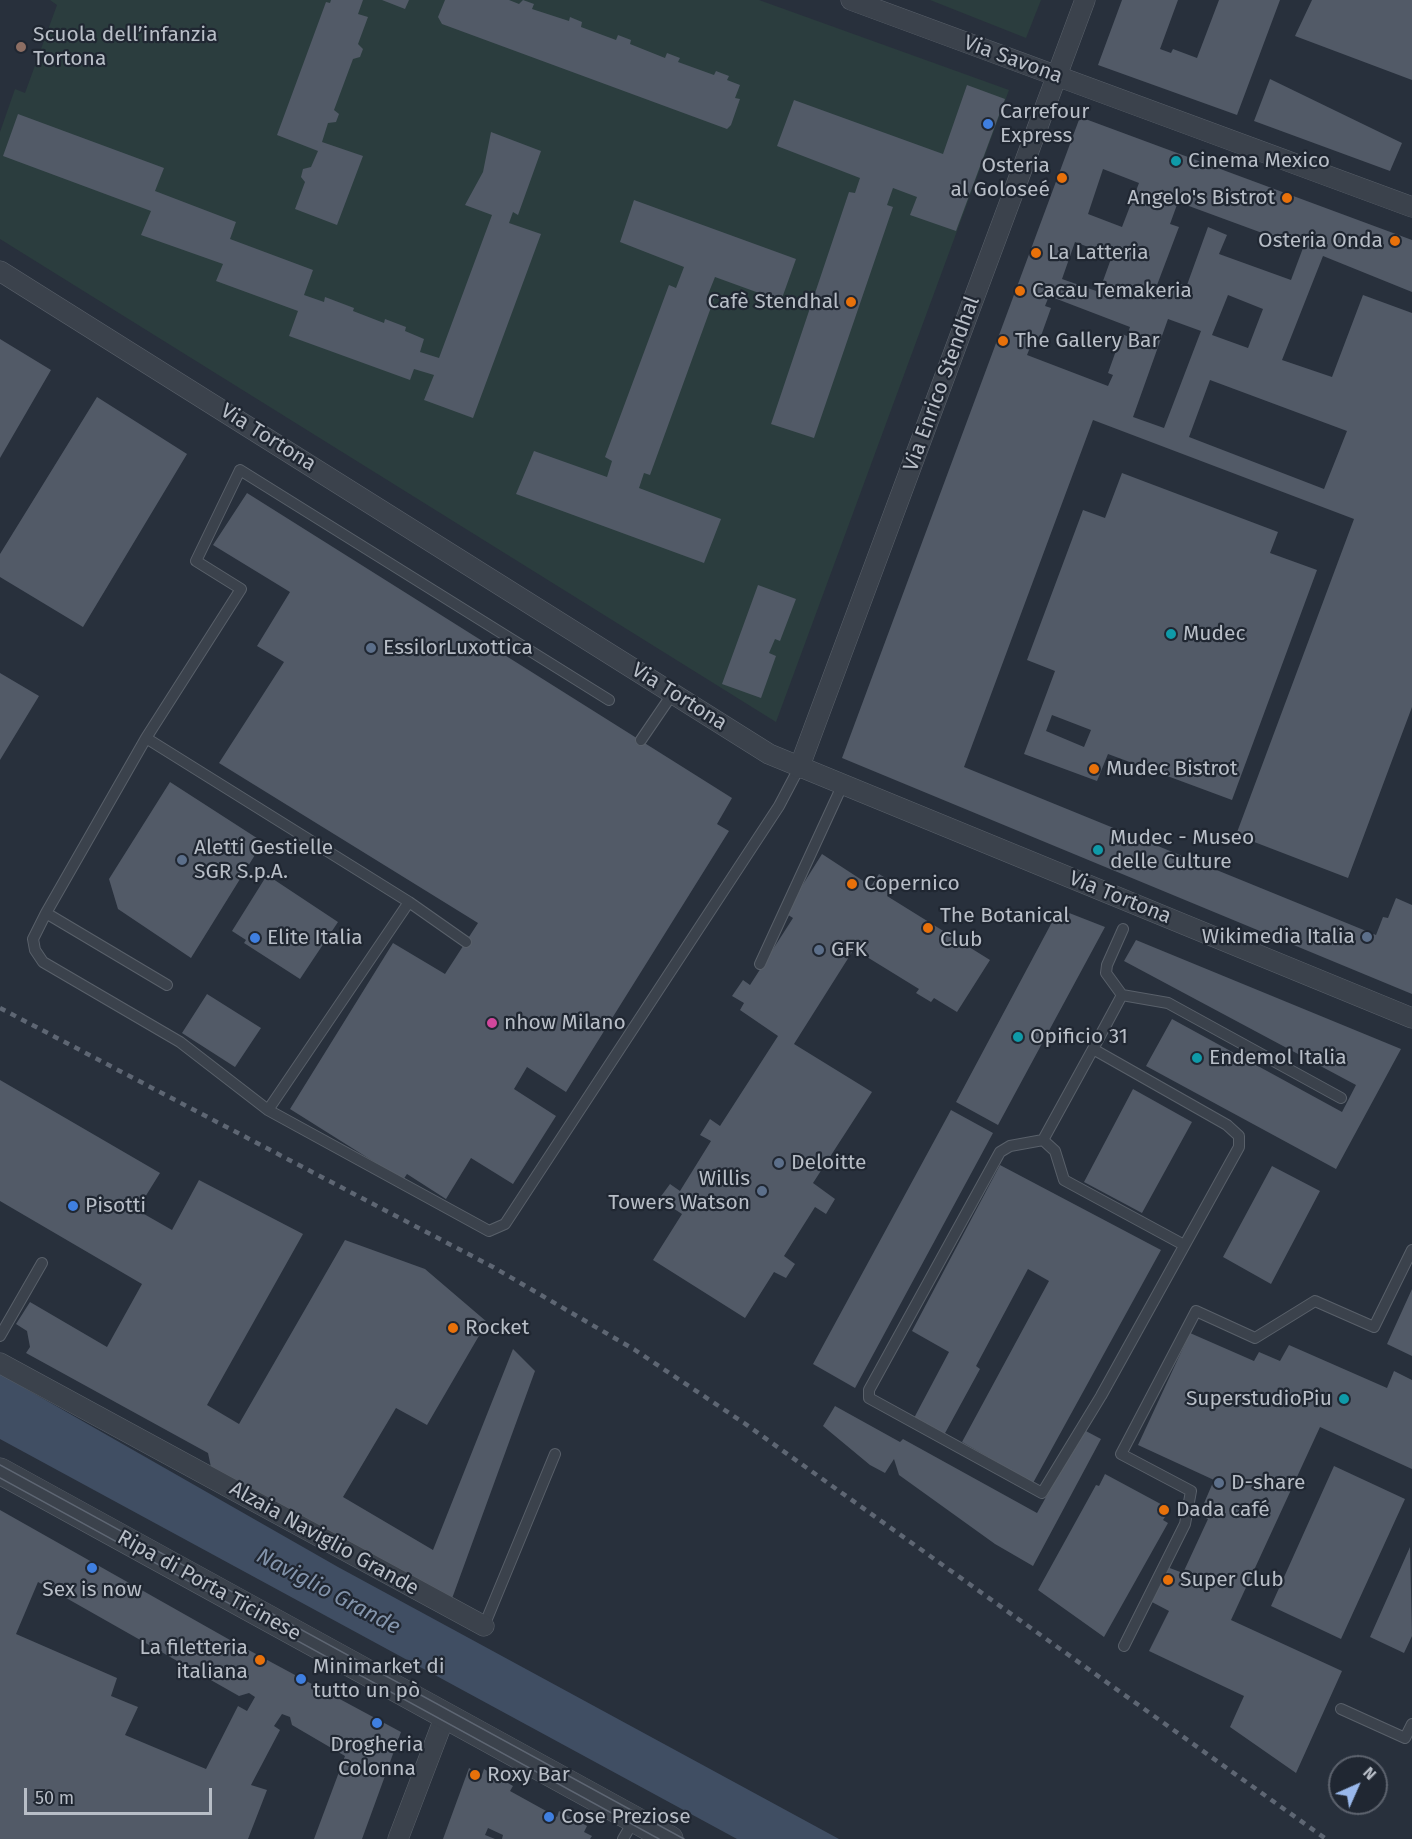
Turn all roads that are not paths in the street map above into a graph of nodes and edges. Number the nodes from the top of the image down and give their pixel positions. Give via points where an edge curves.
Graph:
1 (851, 0) edge
2 (1085, 0) edge
3 (1057, 76) junction
4 (1412, 207) edge
5 (0, 271) edge
6 (673, 693) junction
7 (609, 700) dead end
8 (146, 738) junction
9 (641, 740) dead end
10 (799, 768) junction
11 (842, 786) junction
12 (409, 902) junction
13 (46, 913) junction
14 (1124, 929) dead end
15 (466, 942) dead end
16 (760, 964) dead end
17 (167, 985) dead end
18 (1122, 995) junction
19 (1412, 1018) edge
20 (1093, 1048) junction
21 (1341, 1098) dead end
22 (267, 1110) junction
23 (1043, 1140) junction
24 (1184, 1245) junction
25 (1412, 1250) edge
26 (42, 1263) dead end
27 (0, 1336) edge
28 (0, 1363) edge
29 (555, 1454) dead end
30 (0, 1471) edge
31 (484, 1626) joint
32 (1125, 1646) dead end
33 (1341, 1710) dead end
34 (445, 1716) junction
35 (1412, 1724) edge
36 (629, 1829) edge
37 (398, 1839) edge
38 (670, 1839) edge

1 - 3 street, Via Savona
2 - 3 street, Via Enrico Stendhal
3 - 4 street, Via Savona
3 - 10 street, Via Enrico Stendhal
5 - 6 street, Via Tortona
6 - 9 lane
6 - 10 street, Via Tortona via 769,754
7 - 8 lane via 240,470 196,561 241,589
8 - 12 lane
8 - 13 lane
10 - 11 street, Via Tortona
10 - 22 lane via 779,806 505,1224 489,1231
11 - 16 lane
11 - 19 street, Via Tortona
12 - 15 lane
12 - 22 lane
13 - 17 lane
13 - 22 lane via 33,939 43,962 180,1042
14 - 18 lane via 1106,974
18 - 20 lane
18 - 21 lane via 1168,1003
20 - 23 lane
20 - 24 lane via 1227,1125 1239,1136 1239,1147
23 - 24 lane via 1055,1151 1064,1180
23 - 24 lane via 1010,1146 1000,1152 868,1390 869,1398 1042,1493 1101,1396
25 - 32 lane via 1374,1327 1315,1300 1255,1338 1196,1311 1121,1454 1191,1491 1185,1524
26 - 27 lane
28 - 31 street, Alzaia Naviglio Grande
29 - 31 lane, Alzaia Naviglio Grande
30 - 34 street, Ripa di Porta Ticinese
33 - 35 lane via 1406,1738
34 - 36 street, Ripa di Porta Ticinese
34 - 37 street
36 - 38 street, Ripa di Porta Ticinese

